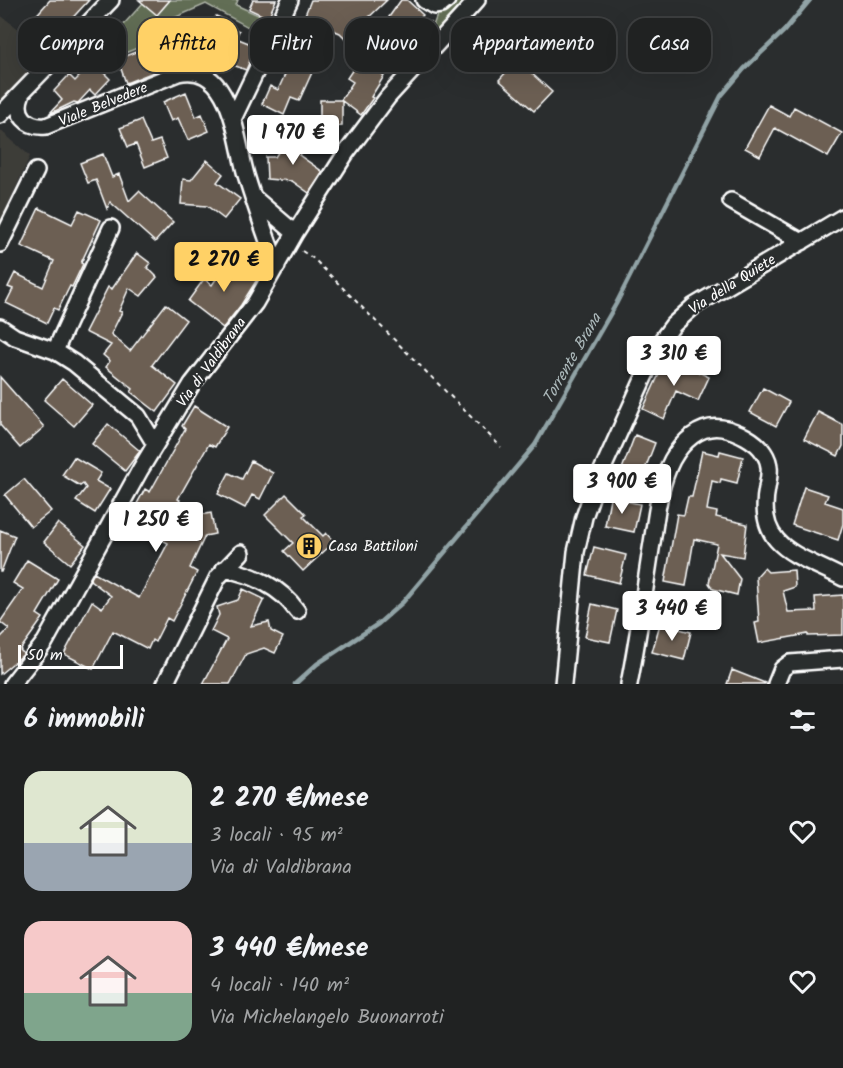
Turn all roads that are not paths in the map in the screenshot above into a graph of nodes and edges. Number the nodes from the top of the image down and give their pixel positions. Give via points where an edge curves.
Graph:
1 (111, 0) edge
2 (290, 0) edge
3 (424, 0) edge
4 (447, 0) edge
5 (477, 0) edge
6 (21, 96) junction
7 (0, 116) edge
8 (234, 117) junction
9 (36, 171) dead end
10 (253, 197) junction
11 (731, 201) dead end
12 (843, 217) edge
13 (111, 228) dead end
14 (293, 238) junction
15 (802, 242) junction
16 (0, 244) edge
17 (277, 266) junction
18 (0, 327) edge
19 (55, 351) junction
20 (138, 416) junction
21 (166, 426) junction
22 (155, 444) junction
23 (241, 553) dead end
24 (224, 569) junction
25 (843, 578) edge
26 (297, 611) dead end
27 (843, 659) edge
28 (12, 684) edge
29 (165, 684) edge
30 (563, 684) edge
31 (629, 684) edge
32 (776, 684) edge

1 - 6 street
2 - 8 street
3 - 4 street via 434,6
5 - 14 street, Via di Valdibrana via 381,105
6 - 7 street
6 - 8 street, Viale Belvedere via 18,107 24,120 46,126 172,75 193,71 221,91
8 - 10 street, Viale Belvedere
9 - 16 street
10 - 14 street
10 - 17 street, Viale Belvedere
11 - 15 street
12 - 15 street, Via della Quiete
13 - 19 street
14 - 17 street, Via di Valdibrana
15 - 30 street, Via della Quiete via 694,306 666,333 652,356 595,486 580,533
17 - 21 street, Via di Valdibrana via 255,303 192,384
18 - 19 street via 15,337
19 - 20 street
20 - 21 street
20 - 22 street
21 - 22 street, Via di Valdibrana
22 - 28 street, Via di Valdibrana via 45,642
23 - 24 street
24 - 26 street via 256,578 286,597
24 - 29 street
25 - 31 street via 795,555 772,536 764,512 770,467 762,450 727,430 712,427 697,432 679,449 664,482
27 - 32 street via 790,663 780,672

